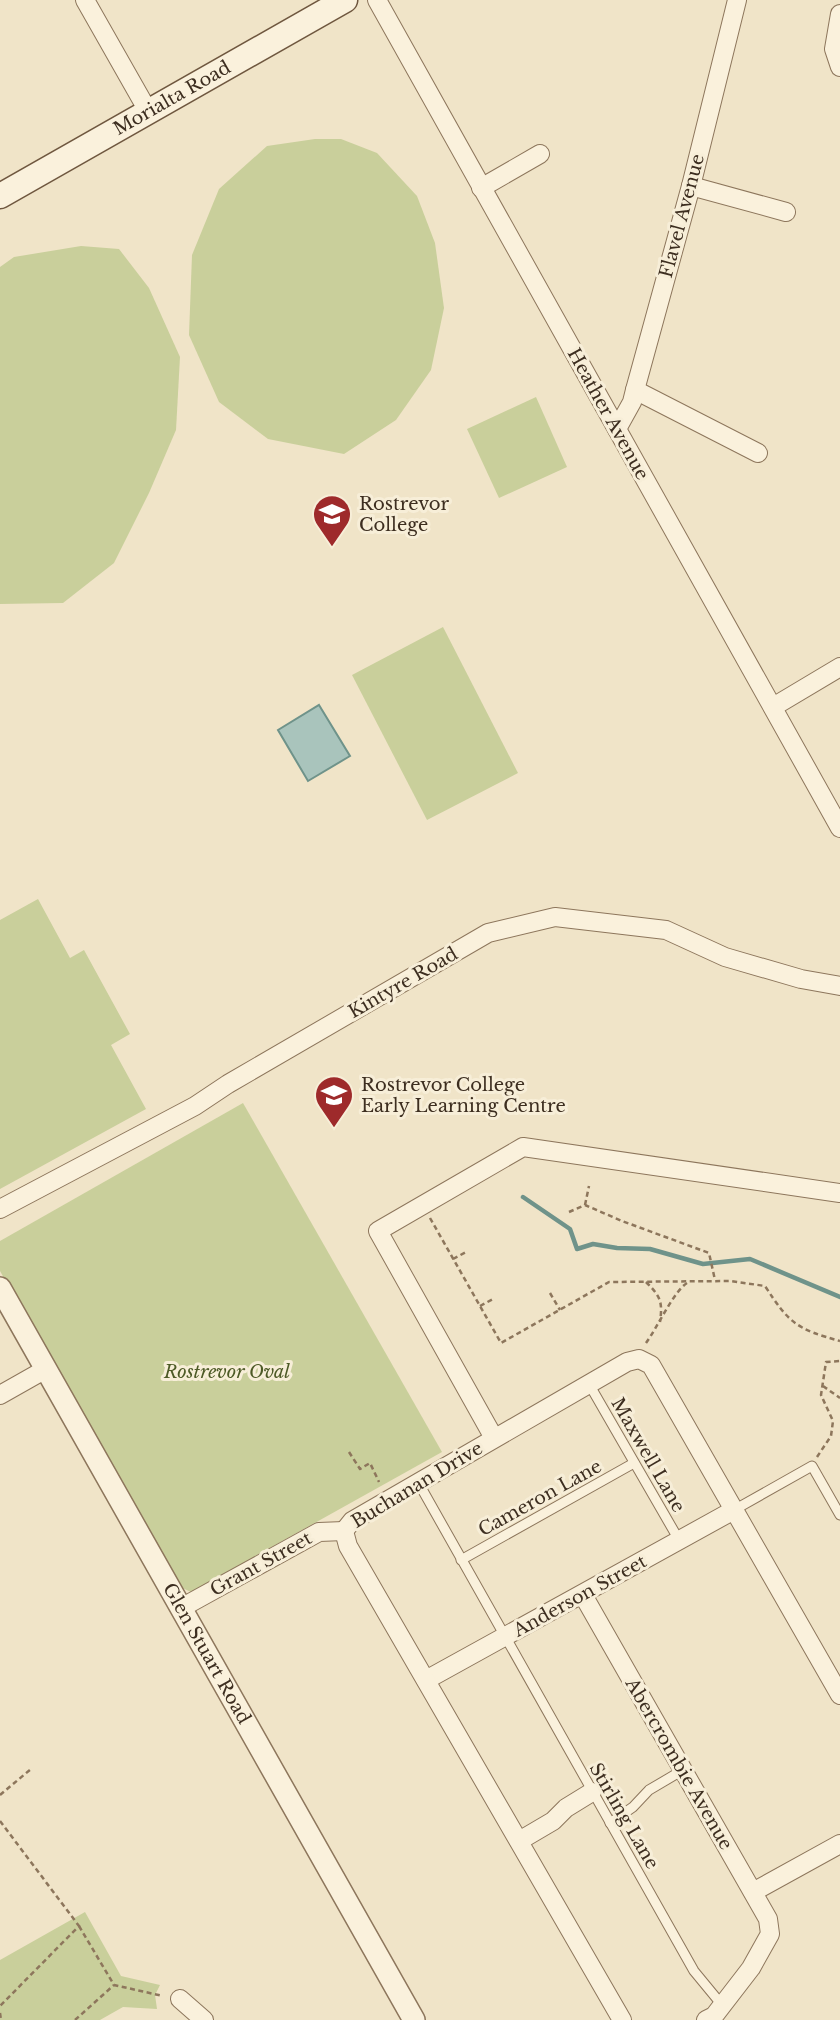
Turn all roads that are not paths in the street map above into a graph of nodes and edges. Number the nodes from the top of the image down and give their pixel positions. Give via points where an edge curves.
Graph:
1 (85, 0) edge
2 (345, 0) edge
3 (377, 0) edge
4 (737, 0) edge
5 (840, 14) edge
6 (840, 67) edge
7 (148, 111) junction
8 (540, 154) dead end
9 (691, 186) junction
10 (481, 188) junction
11 (0, 196) edge
12 (786, 212) dead end
13 (635, 390) junction
14 (617, 429) junction
15 (758, 453) dead end
16 (840, 667) edge
17 (773, 707) junction
18 (840, 828) edge
19 (840, 986) edge
20 (840, 1193) edge
21 (0, 1209) edge
22 (0, 1288) edge
23 (46, 1369) junction
24 (589, 1384) junction
25 (0, 1395) edge
26 (494, 1438) junction
27 (634, 1463) junction
28 (418, 1482) junction
29 (734, 1510) junction
30 (840, 1515) edge
31 (344, 1531) junction
32 (679, 1541) junction
33 (461, 1560) junction
34 (583, 1595) junction
35 (181, 1608) junction
36 (504, 1638) junction
37 (426, 1680) junction
38 (840, 1695) edge
39 (682, 1770) junction
40 (592, 1792) junction
41 (610, 1823) junction
42 (519, 1841) junction
43 (840, 1844) edge
44 (753, 1892) junction
45 (180, 1999) road end
46 (722, 2005) junction
47 (204, 2020) edge
48 (414, 2020) edge
49 (622, 2020) edge
50 (706, 2020) edge

1 - 7 street
2 - 7 main road, Morialta Road
3 - 10 street, Heather Avenue
4 - 9 street, Flavel Avenue
5 - 6 street via 834,49
7 - 11 main road, Morialta Road
8 - 10 street
9 - 12 street
9 - 13 street, Flavel Avenue
10 - 14 street, Heather Avenue
13 - 14 street, Flavel Avenue
13 - 15 street
14 - 17 street, Heather Avenue
16 - 17 street
17 - 18 street, Heather Avenue
19 - 21 street, Kintyre Road via 725,957 666,930 555,917 488,933 195,1106
20 - 26 street via 523,1147 378,1231
22 - 23 street, Glen Stuart Road
23 - 25 street
23 - 35 street, Glen Stuart Road
24 - 26 street, Buchanan Drive
24 - 27 lane, Maxwell Lane
24 - 29 street, Buchanan Drive via 627,1362 639,1359 651,1365
26 - 28 street, Buchanan Drive
27 - 32 lane, Maxwell Lane
27 - 33 lane, Cameron Lane
28 - 31 street, Buchanan Drive via 352,1521
28 - 33 lane, Stirling Lane
29 - 30 lane via 812,1466
29 - 32 street, Anderson Street
29 - 38 street
31 - 35 street, Grant Street via 319,1532
31 - 37 street, Buchanan Drive via 348,1546
32 - 34 street, Anderson Street
33 - 36 lane, Stirling Lane
34 - 36 street, Anderson Street
34 - 39 street, Abercrombie Avenue
35 - 48 street, Glen Stuart Road
36 - 37 street, Anderson Street
36 - 40 lane, Stirling Lane
37 - 42 street, Buchanan Drive
39 - 41 lane
39 - 44 street, Abercrombie Avenue
40 - 41 lane, Stirling Lane
40 - 42 street
41 - 46 lane, Stirling Lane via 694,1971
42 - 49 street, Buchanan Drive
43 - 44 street
44 - 46 street, Abercrombie Avenue via 768,1919 770,1934
45 - 47 street
46 - 50 street

